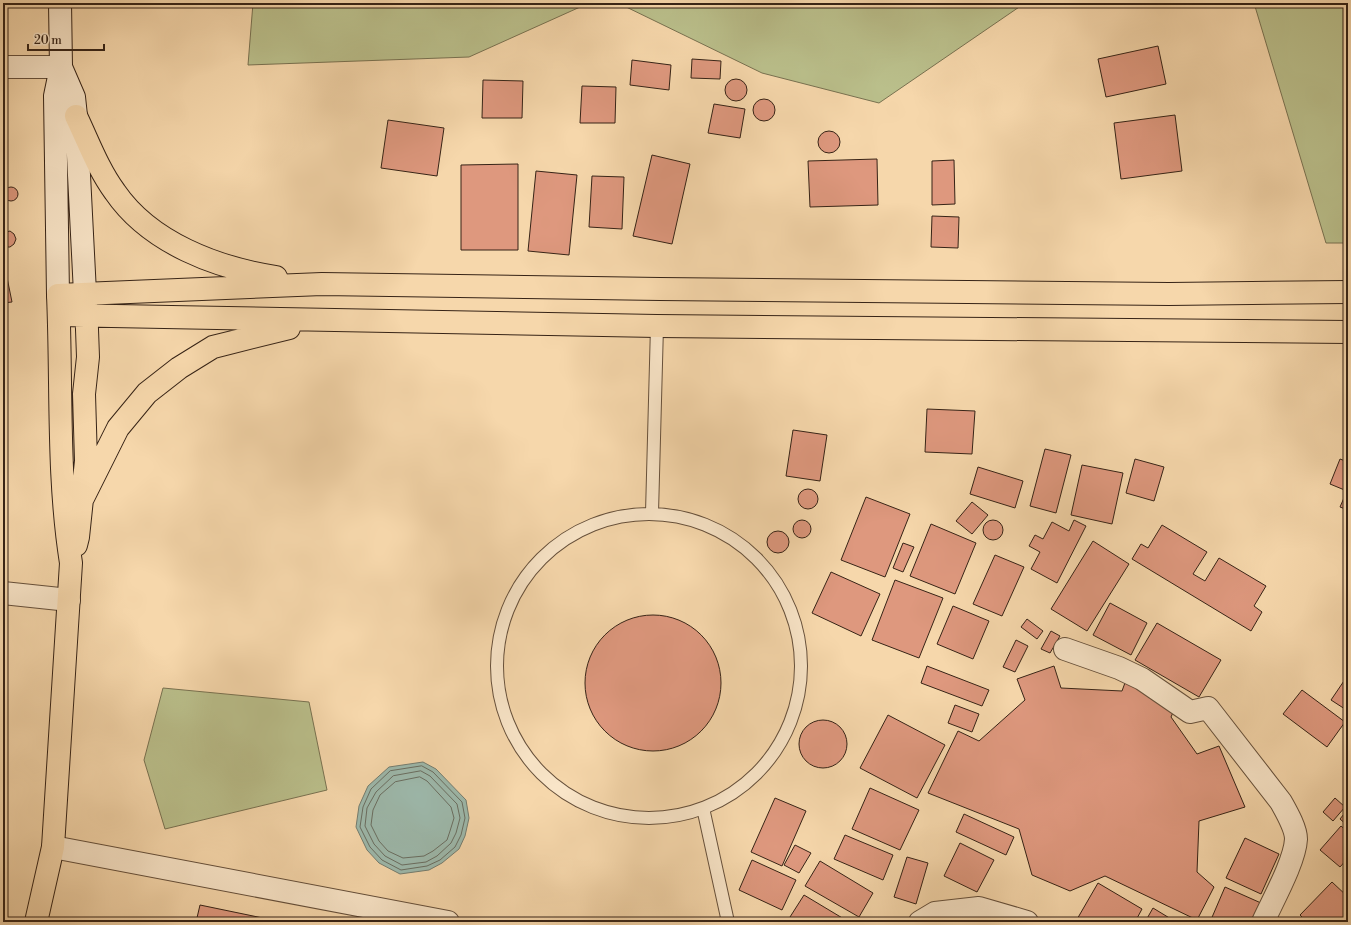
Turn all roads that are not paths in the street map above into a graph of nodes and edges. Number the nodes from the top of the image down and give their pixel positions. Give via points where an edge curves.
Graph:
1 (60, 3) edge
2 (3, 67) edge
3 (61, 67) junction
4 (76, 116) junction
5 (322, 284) junction
6 (1348, 292) edge
7 (85, 293) junction
8 (59, 305) junction
9 (86, 316) junction
10 (324, 320) junction
11 (657, 326) junction
12 (1348, 332) edge
13 (83, 498) junction
14 (652, 513) junction
15 (71, 563) junction
16 (3, 593) edge
17 (69, 600) junction
18 (1064, 649) dead end
19 (703, 808) junction
20 (53, 847) junction
21 (36, 922) edge
22 (448, 922) edge
23 (728, 922) edge
24 (920, 922) edge
25 (1027, 922) edge
26 (1263, 922) edge

1 - 3 street
2 - 3 street
3 - 4 street via 74,97
3 - 8 street via 55,96
4 - 5 main road via 115,193 135,216 160,236 182,249 232,268 259,275
4 - 7 street
5 - 6 main road via 1169,294
5 - 7 main road
7 - 8 main road
7 - 9 main road
8 - 9 main road
8 - 15 main road via 62,464
9 - 10 main road
9 - 13 main road via 88,358 84,394 86,462
10 - 11 main road
10 - 13 main road via 213,347 179,368 147,393 118,428
11 - 12 main road
11 - 14 lane
13 - 15 main road via 78,537
14 - 19 lane via 690,518 725,533 755,556 779,586 794,620 801,658 798,696 786,732 764,764 736,790
14 - 19 lane via 611,518 573,534 540,559 515,592 500,631 496,672 503,712 521,750 548,781 582,803 621,816 662,818
15 - 17 main road
16 - 17 street
17 - 20 main road
18 - 26 street via 1119,668 1190,712 1208,708 1281,802 1296,838 1292,858
19 - 23 lane
20 - 21 main road
20 - 22 street
24 - 25 street via 935,913 979,908

